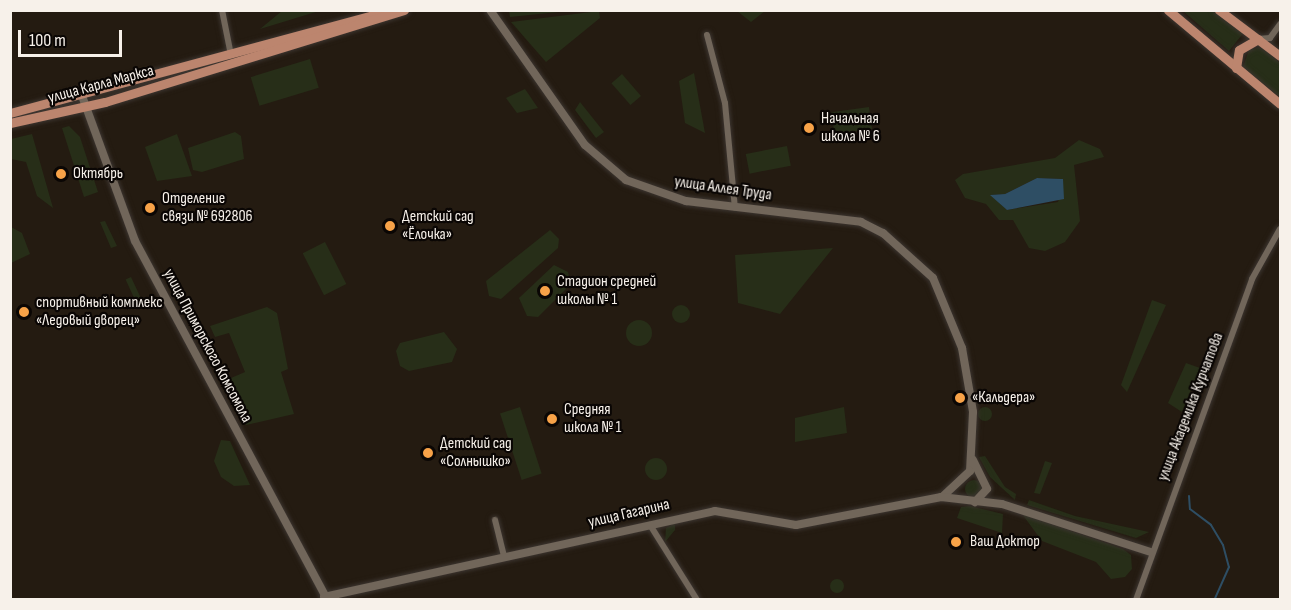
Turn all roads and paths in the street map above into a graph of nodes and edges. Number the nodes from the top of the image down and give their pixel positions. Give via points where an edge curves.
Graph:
1 (222, 10) edge
2 (391, 10) edge
3 (404, 10) edge
4 (490, 10) edge
5 (1168, 10) edge
6 (1220, 10) edge
7 (1281, 24) edge
8 (707, 35) dead end
9 (1258, 39) junction
10 (231, 56) junction
11 (1281, 56) edge
12 (1236, 68) junction
13 (82, 96) junction
14 (1281, 104) edge
15 (85, 106) junction
16 (10, 113) edge
17 (10, 123) edge
18 (735, 208) junction
19 (1281, 229) edge
20 (973, 456) junction
21 (963, 482) junction
22 (985, 482) junction
23 (941, 497) junction
24 (972, 502) junction
25 (1002, 504) junction
26 (495, 520) dead end
27 (650, 525) junction
28 (1151, 552) junction
29 (504, 557) junction
30 (326, 598) edge
31 (697, 600) edge
32 (1136, 600) edge

1 - 10 street
2 - 10 main road, улица Карла Маркса
3 - 15 main road, улица Карла Маркса
4 - 18 street, улица Аллея Труда via 585,145 605,164 648,191
5 - 12 main road
6 - 9 main road
7 - 9 street via 1270,38
8 - 18 street via 725,103
9 - 11 main road
9 - 12 main road via 1239,50
10 - 13 main road, улица Карла Маркса
12 - 14 main road
13 - 15 street, улица Приморского Комсомола
13 - 16 main road, улица Карла Маркса
15 - 17 main road, улица Карла Маркса
15 - 30 street, улица Приморского Комсомола via 135,241
18 - 20 street, улица Аллея Труда via 831,215 889,237 934,281 948,308 967,368
19 - 28 street, улица Академика Курчатова via 1252,279
20 - 21 street
20 - 22 street
21 - 22 street
21 - 23 street
21 - 24 street
22 - 24 street via 987,494
22 - 25 street
23 - 24 street
23 - 27 street, улица Гагарина via 796,525 729,510
24 - 25 street
25 - 28 street
26 - 29 street
27 - 29 street, улица Гагарина
27 - 31 street
28 - 32 street, улица Академика Курчатова
29 - 30 street, улица Гагарина

